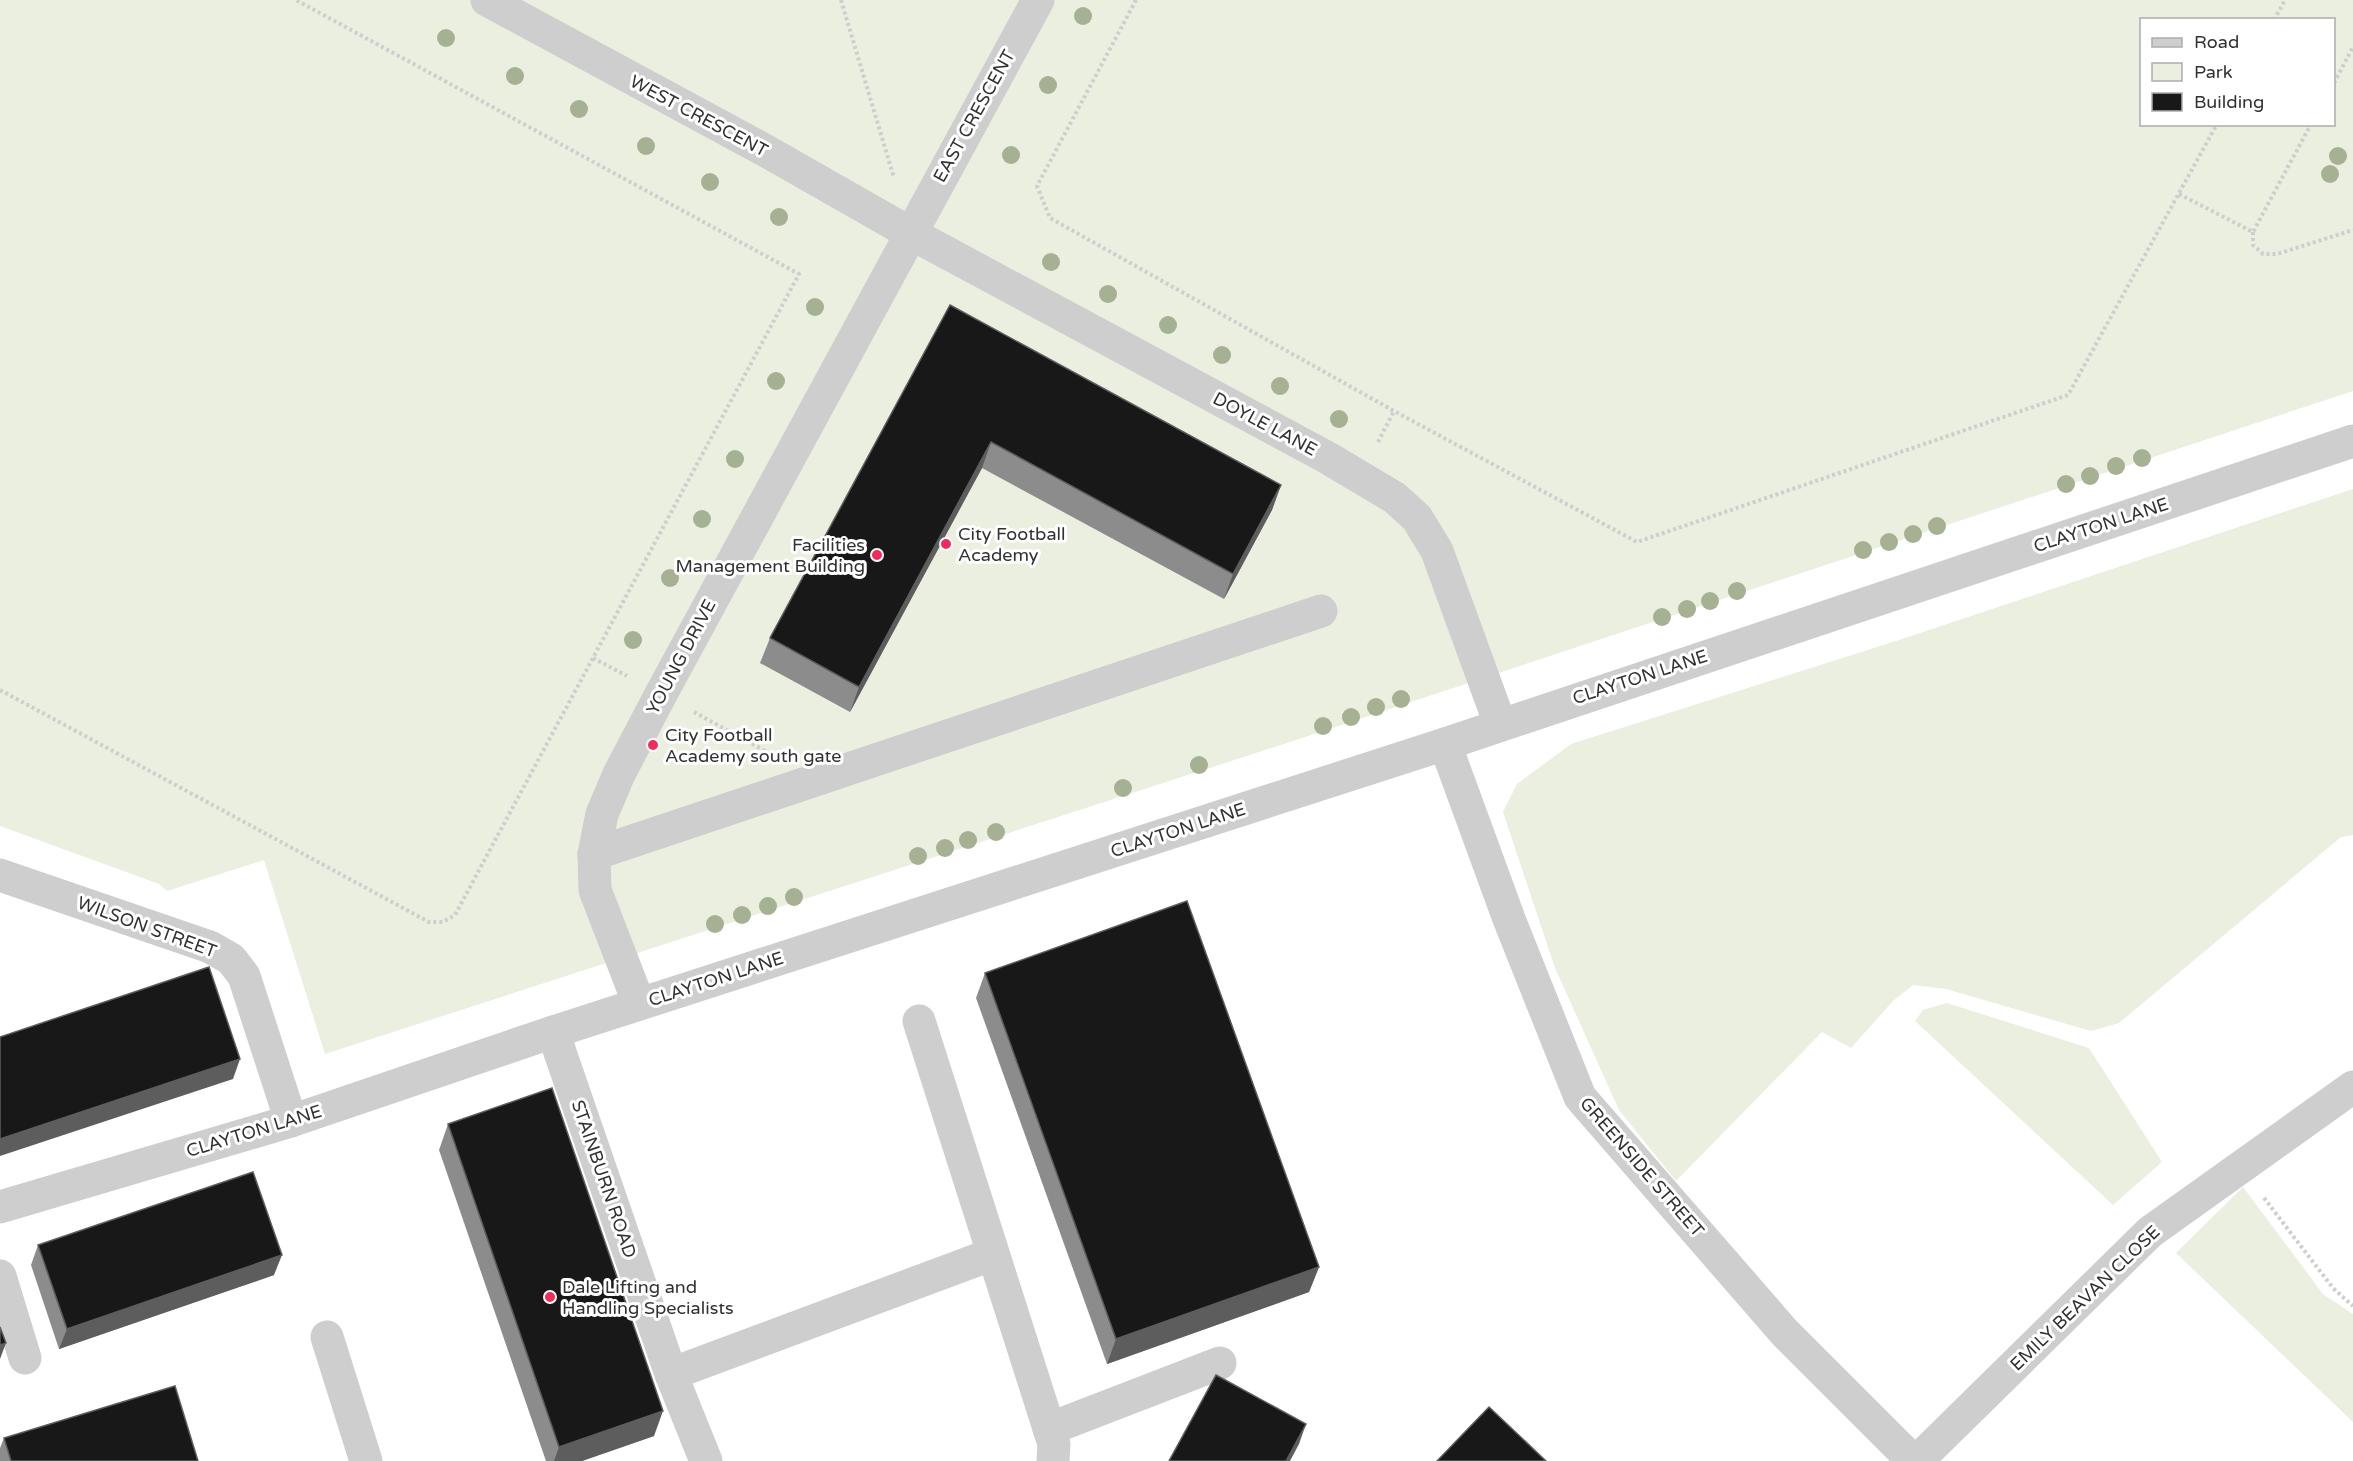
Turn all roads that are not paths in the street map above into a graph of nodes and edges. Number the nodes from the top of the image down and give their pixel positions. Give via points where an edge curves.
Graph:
1 (488, 0) edge
2 (1038, 0) edge
3 (910, 233) junction
4 (2353, 441) edge
5 (1321, 611) dead end
6 (1500, 724) junction
7 (1444, 744) junction
8 (594, 854) junction
9 (0, 875) edge
10 (639, 1004) junction
11 (919, 1021) dead end
12 (553, 1032) junction
13 (2353, 1087) edge
14 (291, 1121) junction
15 (0, 1208) edge
16 (993, 1254) junction
17 (0, 1276) edge
18 (327, 1337) dead end
19 (25, 1358) dead end
20 (1220, 1363) dead end
21 (671, 1374) junction
22 (1051, 1445) edge
23 (366, 1461) edge
24 (706, 1461) edge
25 (1915, 1461) edge

1 - 3 street, WEST CRESCENT
2 - 3 street, EAST CRESCENT
3 - 6 street, DOYLE LANE via 1395,498 1417,518 1437,551
3 - 8 street, YOUNG DRIVE via 619,774 602,814
4 - 6 street, CLAYTON LANE
5 - 8 street
6 - 7 street, CLAYTON LANE
7 - 10 street, CLAYTON LANE
7 - 25 street, GREENSIDE STREET via 1580,1097 1785,1333
8 - 10 street, YOUNG DRIVE via 595,890
9 - 14 street, WILSON STREET via 210,947 231,959 244,976
10 - 12 street, CLAYTON LANE
11 - 16 street
12 - 14 street, CLAYTON LANE
12 - 21 street, STAINBURN ROAD
13 - 25 street, EMILY BEAVAN CLOSE via 2150,1232
14 - 15 street, CLAYTON LANE
16 - 21 street
16 - 22 street
17 - 19 street
18 - 23 street
20 - 22 street
21 - 24 street, STAINBURN ROAD

